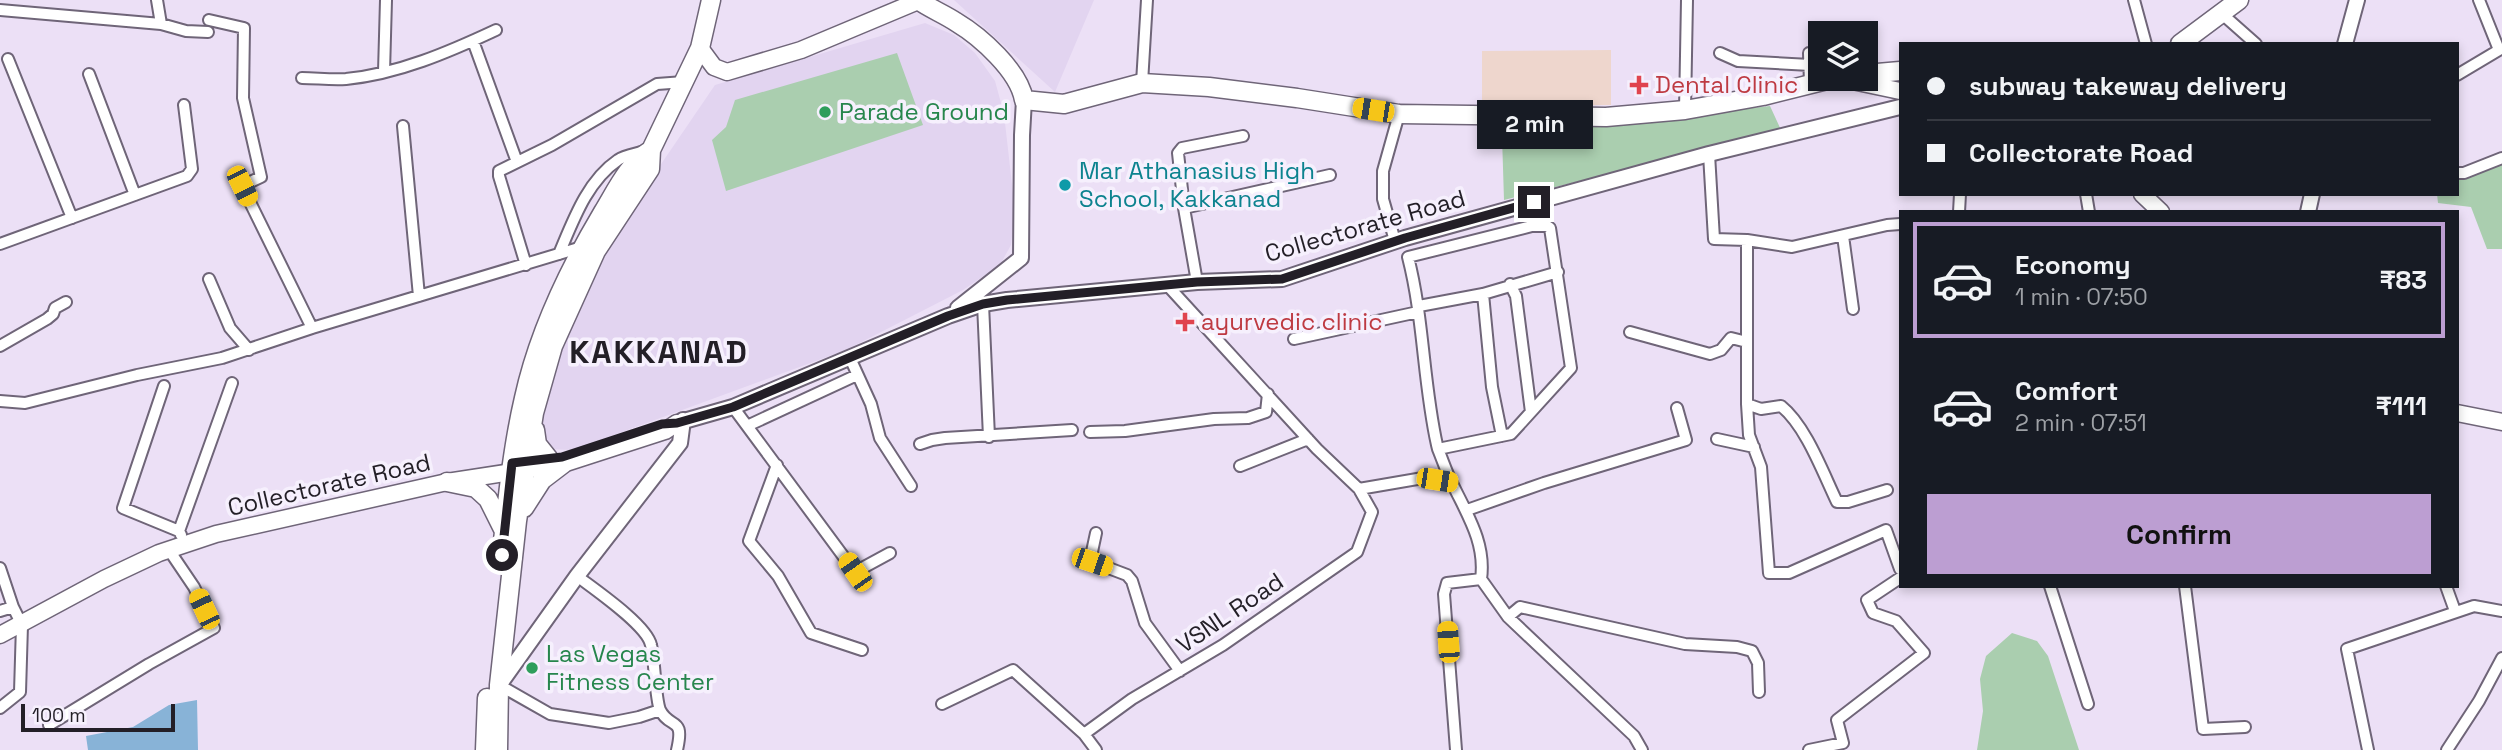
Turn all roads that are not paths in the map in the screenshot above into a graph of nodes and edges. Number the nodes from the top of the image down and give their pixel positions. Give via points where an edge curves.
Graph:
1 (23, 0) edge
2 (157, 0) edge
3 (386, 0) edge
4 (711, 0) edge
5 (1147, 0) edge
6 (1687, 0) edge
7 (2134, 0) edge
8 (2239, 0) edge
9 (2357, 0) edge
10 (2479, 0) edge
11 (918, 1) edge
12 (0, 10) edge
13 (24, 12) junction
14 (2221, 13) junction
15 (209, 20) dead end
16 (161, 24) junction
17 (495, 30) dead end
18 (208, 32) dead end
19 (473, 41) junction
20 (2145, 42) edge
21 (2183, 42) edge
22 (2254, 42) edge
23 (2346, 42) edge
24 (700, 48) junction
25 (2501, 50) edge
26 (1720, 53) dead end
27 (8, 59) dead end
28 (1808, 65) edge
29 (1899, 71) edge
30 (384, 72) junction
31 (1878, 73) edge
32 (89, 74) dead end
33 (2459, 74) edge
34 (302, 78) dead end
35 (684, 82) junction
36 (1142, 83) junction
37 (1808, 85) edge
38 (1878, 86) edge
39 (1899, 91) edge
40 (1024, 100) junction
41 (184, 104) dead end
42 (1899, 107) edge
43 (1685, 110) junction
44 (1399, 114) junction
45 (402, 125) dead end
46 (1243, 136) dead end
47 (651, 150) junction
48 (1709, 154) junction
49 (2502, 158) edge
50 (517, 162) junction
51 (2459, 173) edge
52 (1330, 175) dead end
53 (135, 195) junction
54 (2144, 196) edge
55 (1184, 208) junction
56 (2159, 210) edge
57 (72, 218) junction
58 (1899, 224) edge
59 (1843, 236) junction
60 (1747, 240) junction
61 (1395, 241) junction
62 (0, 244) edge
63 (582, 247) junction
64 (559, 254) junction
65 (526, 265) junction
66 (1558, 272) junction
67 (209, 279) dead end
68 (1197, 282) junction
69 (1510, 284) junction
70 (1168, 286) junction
71 (1483, 294) junction
72 (419, 296) junction
73 (66, 302) dead end
74 (983, 304) junction
75 (1418, 309) junction
76 (1853, 309) dead end
77 (948, 316) junction
78 (312, 328) junction
79 (1630, 332) dead end
80 (1294, 339) dead end
81 (1747, 342) junction
82 (0, 346) edge
83 (249, 350) junction
84 (850, 358) junction
85 (857, 374) junction
86 (232, 383) dead end
87 (164, 387) dead end
88 (1268, 394) junction
89 (0, 401) edge
90 (1746, 404) junction
91 (733, 407) junction
92 (1677, 408) dead end
93 (1531, 412) junction
94 (534, 413) junction
95 (2459, 413) edge
96 (2502, 422) edge
97 (681, 423) junction
98 (747, 426) junction
99 (1072, 430) dead end
100 (1090, 432) dead end
101 (1502, 436) junction
102 (989, 437) junction
103 (1308, 439) junction
104 (1717, 439) dead end
105 (920, 444) dead end
106 (1754, 447) junction
107 (1438, 449) junction
108 (556, 461) junction
109 (777, 465) junction
110 (1240, 466) dead end
111 (519, 467) junction
112 (447, 482) junction
113 (1451, 483) junction
114 (911, 486) dead end
115 (1359, 489) junction
116 (1887, 490) dead end
117 (1466, 510) junction
118 (511, 526) junction
119 (1096, 533) dead end
120 (169, 550) junction
121 (890, 553) dead end
122 (1899, 566) edge
123 (0, 568) edge
124 (577, 576) junction
125 (1481, 579) junction
126 (1899, 579) edge
127 (2051, 588) edge
128 (2185, 588) edge
129 (2447, 588) edge
130 (13, 607) junction
131 (0, 611) edge
132 (2455, 611) junction
133 (2502, 611) edge
134 (1508, 617) junction
135 (22, 625) junction
136 (0, 635) edge
137 (862, 650) dead end
138 (2502, 658) edge
139 (1180, 671) junction
140 (499, 685) junction
141 (1759, 692) dead end
142 (942, 704) dead end
143 (2088, 704) dead end
144 (0, 708) edge
145 (660, 710) junction
146 (49, 725) dead end
147 (2245, 727) dead end
148 (1084, 734) junction
149 (485, 750) edge
150 (498, 750) edge
151 (677, 750) edge
152 (1096, 750) edge
153 (1456, 750) edge
154 (1642, 750) edge
155 (1809, 750) edge
156 (2368, 750) edge
157 (2447, 750) edge

1 - 13 street
2 - 16 street
3 - 30 street
4 - 24 main road
5 - 36 street
6 - 43 street
7 - 20 street
8 - 14 main road
9 - 23 street
10 - 25 street
11 - 24 main road via 801,50 727,72 714,67
11 - 40 main road via 958,23 994,51 1022,89
12 - 13 street
13 - 16 street
14 - 21 main road
14 - 22 street
15 - 78 street via 244,28 243,98 261,177 242,186
16 - 18 street
17 - 19 street
19 - 30 street
19 - 50 street
24 - 35 main road
25 - 33 street
26 - 28 street via 1738,61
27 - 57 street
29 - 31 main road
30 - 34 street via 345,79
32 - 53 street
35 - 47 main road
35 - 50 street via 657,84
36 - 40 main road via 1064,104
36 - 44 main road via 1209,87
37 - 43 main road
38 - 39 main road
40 - 77 street via 1021,258
41 - 53 street via 192,169 187,176
42 - 48 street, Collectorate Road
43 - 44 main road via 1606,117
44 - 61 street via 1383,171 1383,199
45 - 72 street
46 - 55 street via 1182,148 1178,153
47 - 63 main road via 636,159
47 - 64 street via 620,158 606,171 585,197
47 - 94 main road via 650,169 596,251 553,346
48 - 60 street via 1714,239
48 - 61 street, Collectorate Road
49 - 51 street
50 - 65 street via 499,171 499,176
52 - 55 street
53 - 57 street
54 - 56 main road
55 - 68 street
57 - 62 street
58 - 59 street
59 - 60 street via 1792,247
59 - 76 street
60 - 81 street
61 - 68 street, Collectorate Road via 1282,279
63 - 64 street
63 - 111 main road via 539,348 524,397
64 - 65 street
65 - 72 street
66 - 69 street
66 - 75 street via 1549,227 1543,224 1408,257
66 - 93 street via 1571,368
67 - 83 street via 230,328
68 - 70 street, Collectorate Road
69 - 71 street
69 - 93 street via 1516,296
70 - 74 street, Collectorate Road
70 - 88 street
71 - 75 street
71 - 101 street
72 - 78 street
73 - 82 street
74 - 77 street, Collectorate Road
74 - 102 street
75 - 80 street
75 - 107 street
77 - 84 street, Collectorate Road
78 - 83 street
79 - 81 street via 1710,354 1731,338
81 - 90 street
83 - 89 street via 74,393 25,403
84 - 85 street
84 - 91 street, Collectorate Road
85 - 98 street
85 - 114 street via 880,438
86 - 87 street via 180,533 123,508
88 - 100 street via 1266,412 1248,418
88 - 103 street
90 - 106 street
90 - 116 street via 1761,409 1781,406 1790,413 1837,502
91 - 97 street, Collectorate Road
91 - 98 street
92 - 117 street via 1686,440
93 - 101 street via 1511,434
94 - 108 main road via 537,444
94 - 111 main road
95 - 96 main road
97 - 108 main road, Collectorate Road via 662,424
97 - 124 street via 680,443
98 - 109 street
99 - 102 street
101 - 107 street
102 - 105 street
103 - 110 street
103 - 115 street
104 - 106 street
106 - 122 street via 1761,467 1769,573 1789,573 1886,530
107 - 113 street
108 - 111 main road, Collectorate Road
108 - 118 main road
109 - 121 street via 855,572
109 - 137 street via 749,541 778,576 811,633
111 - 112 main road, Collectorate Road
111 - 118 main road
112 - 118 main road via 476,488
112 - 120 main road, Collectorate Road via 216,534
113 - 115 street via 1423,478
113 - 117 street
115 - 139 street, VSNL Road via 1372,512 1357,551
117 - 125 street via 1484,563
118 - 140 main road
118 - 149 main road via 487,701
119 - 139 street via 1090,561 1132,581 1145,623
120 - 135 main road, Collectorate Road via 104,579
120 - 146 street via 214,628
123 - 130 street
124 - 140 street
124 - 145 street via 616,605 650,640
125 - 134 street
125 - 153 street via 1447,583 1444,594
126 - 155 street via 1867,600 1873,613 1896,621 1924,653 1837,720 1843,743
127 - 143 street
128 - 147 street via 2203,729
129 - 132 street
130 - 131 street
130 - 135 street
132 - 133 street via 2474,606
132 - 156 street via 2347,649
134 - 141 street via 1520,607 1685,644 1752,651 1758,663
134 - 154 street via 1634,736
135 - 136 main road, Collectorate Road
135 - 144 street via 20,692
138 - 157 street
139 - 148 street, VSNL Road
140 - 145 street via 550,714 609,723
140 - 150 main road
142 - 148 street via 1013,670
145 - 151 street via 680,730
148 - 152 street

